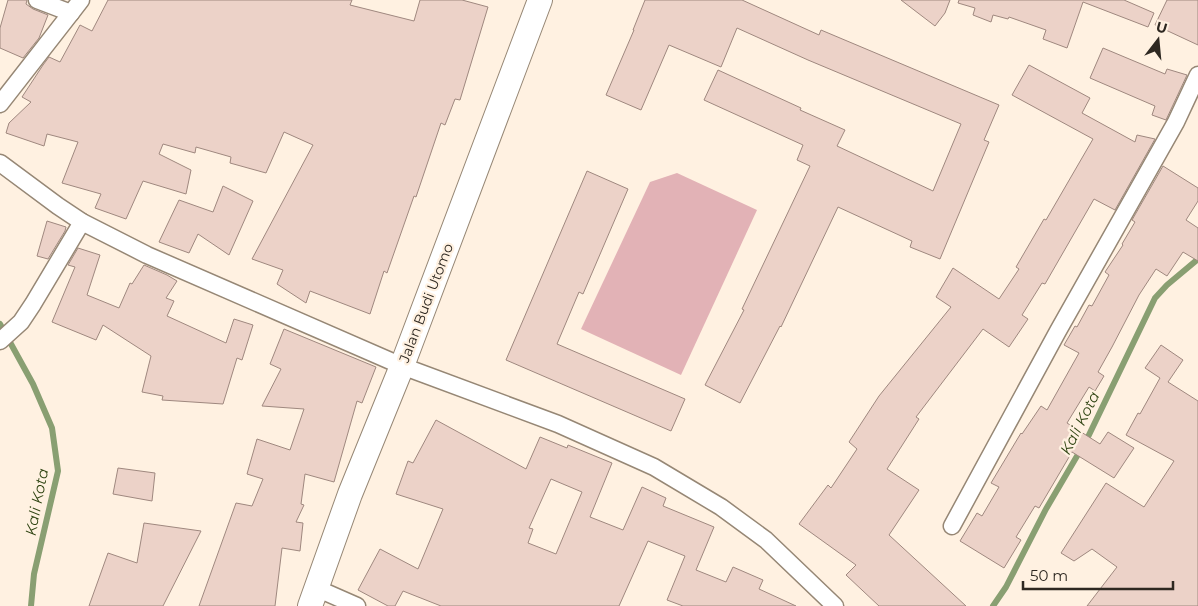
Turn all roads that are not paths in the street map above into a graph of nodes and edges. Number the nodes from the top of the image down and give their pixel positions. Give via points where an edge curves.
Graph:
1 (37, 0) edge
2 (533, 2) edge
3 (76, 6) edge
4 (1198, 75) edge
5 (0, 104) edge
6 (0, 163) edge
7 (82, 222) junction
8 (0, 341) edge
9 (402, 366) junction
10 (952, 526) dead end
11 (313, 597) edge
12 (357, 606) edge
13 (835, 606) edge

1 - 3 street
2 - 9 street, Jalan Budi Utomo
3 - 5 street
4 - 10 street via 1176,122
6 - 7 street
7 - 8 street via 21,322
7 - 9 street via 147,255
9 - 11 street, Jalan Budi Utomo via 350,494
9 - 13 street via 558,424 654,467 721,506 766,540
11 - 12 street

